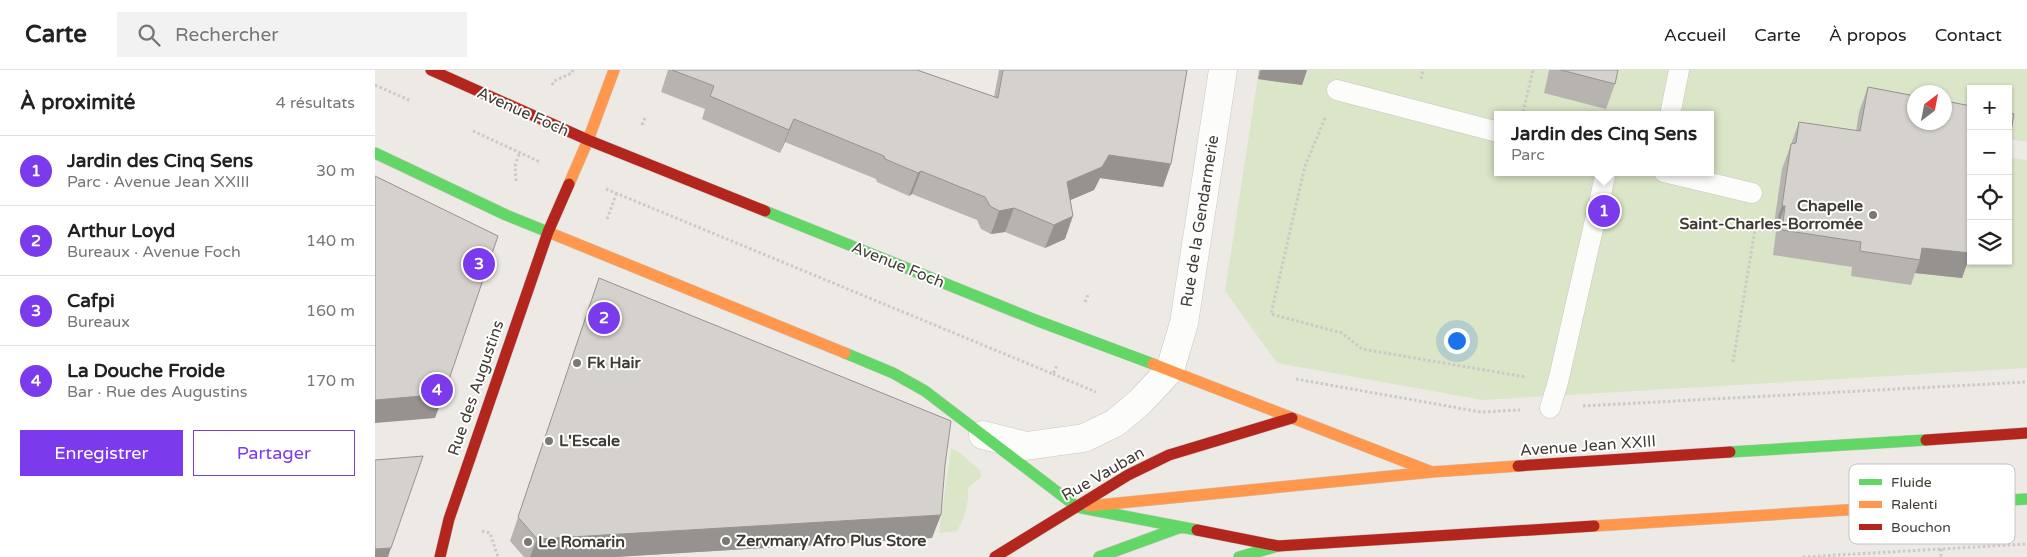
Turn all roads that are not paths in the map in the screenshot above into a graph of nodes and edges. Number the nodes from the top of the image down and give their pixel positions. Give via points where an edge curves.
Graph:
1 (431, 70) edge
2 (614, 70) edge
3 (1223, 70) edge
4 (1679, 70) edge
5 (1337, 90) road end
6 (1671, 111) edge
7 (1494, 131) edge
8 (588, 140) junction
9 (375, 153) edge
10 (1605, 176) edge
11 (1681, 176) edge
12 (1752, 193) road end
13 (548, 232) junction
14 (1170, 370) junction
15 (1550, 408) road end
16 (1292, 418) junction
17 (2027, 433) edge
18 (983, 435) junction
19 (1432, 472) junction
20 (1077, 507) junction
21 (1849, 510) edge
22 (1181, 527) junction
23 (1278, 546) junction
24 (440, 557) edge
25 (995, 557) edge
26 (1099, 557) edge
27 (1239, 557) edge

1 - 8 main road, Avenue Foch
2 - 8 main road
3 - 14 street, Rue de la Gendarmerie via 1184,323
4 - 6 lane
5 - 7 lane
8 - 13 main road, Rue des Augustins
8 - 14 main road, Avenue Foch via 1038,321
9 - 13 main road
10 - 15 lane
11 - 12 lane
13 - 18 main road via 893,374 925,391
13 - 24 main road, Rue des Augustins via 449,520
14 - 16 main road, Avenue Jean XXIII
14 - 18 street via 1115,423 1084,438 1026,446
16 - 19 main road, Avenue Jean XXIII
16 - 20 main road, Rue Vauban via 1169,455 1128,475
17 - 19 main road, Avenue Jean XXIII
18 - 20 main road
19 - 20 main road
20 - 22 main road
20 - 25 main road, Rue Vauban
21 - 23 main road
22 - 23 main road
22 - 26 main road
23 - 27 main road

